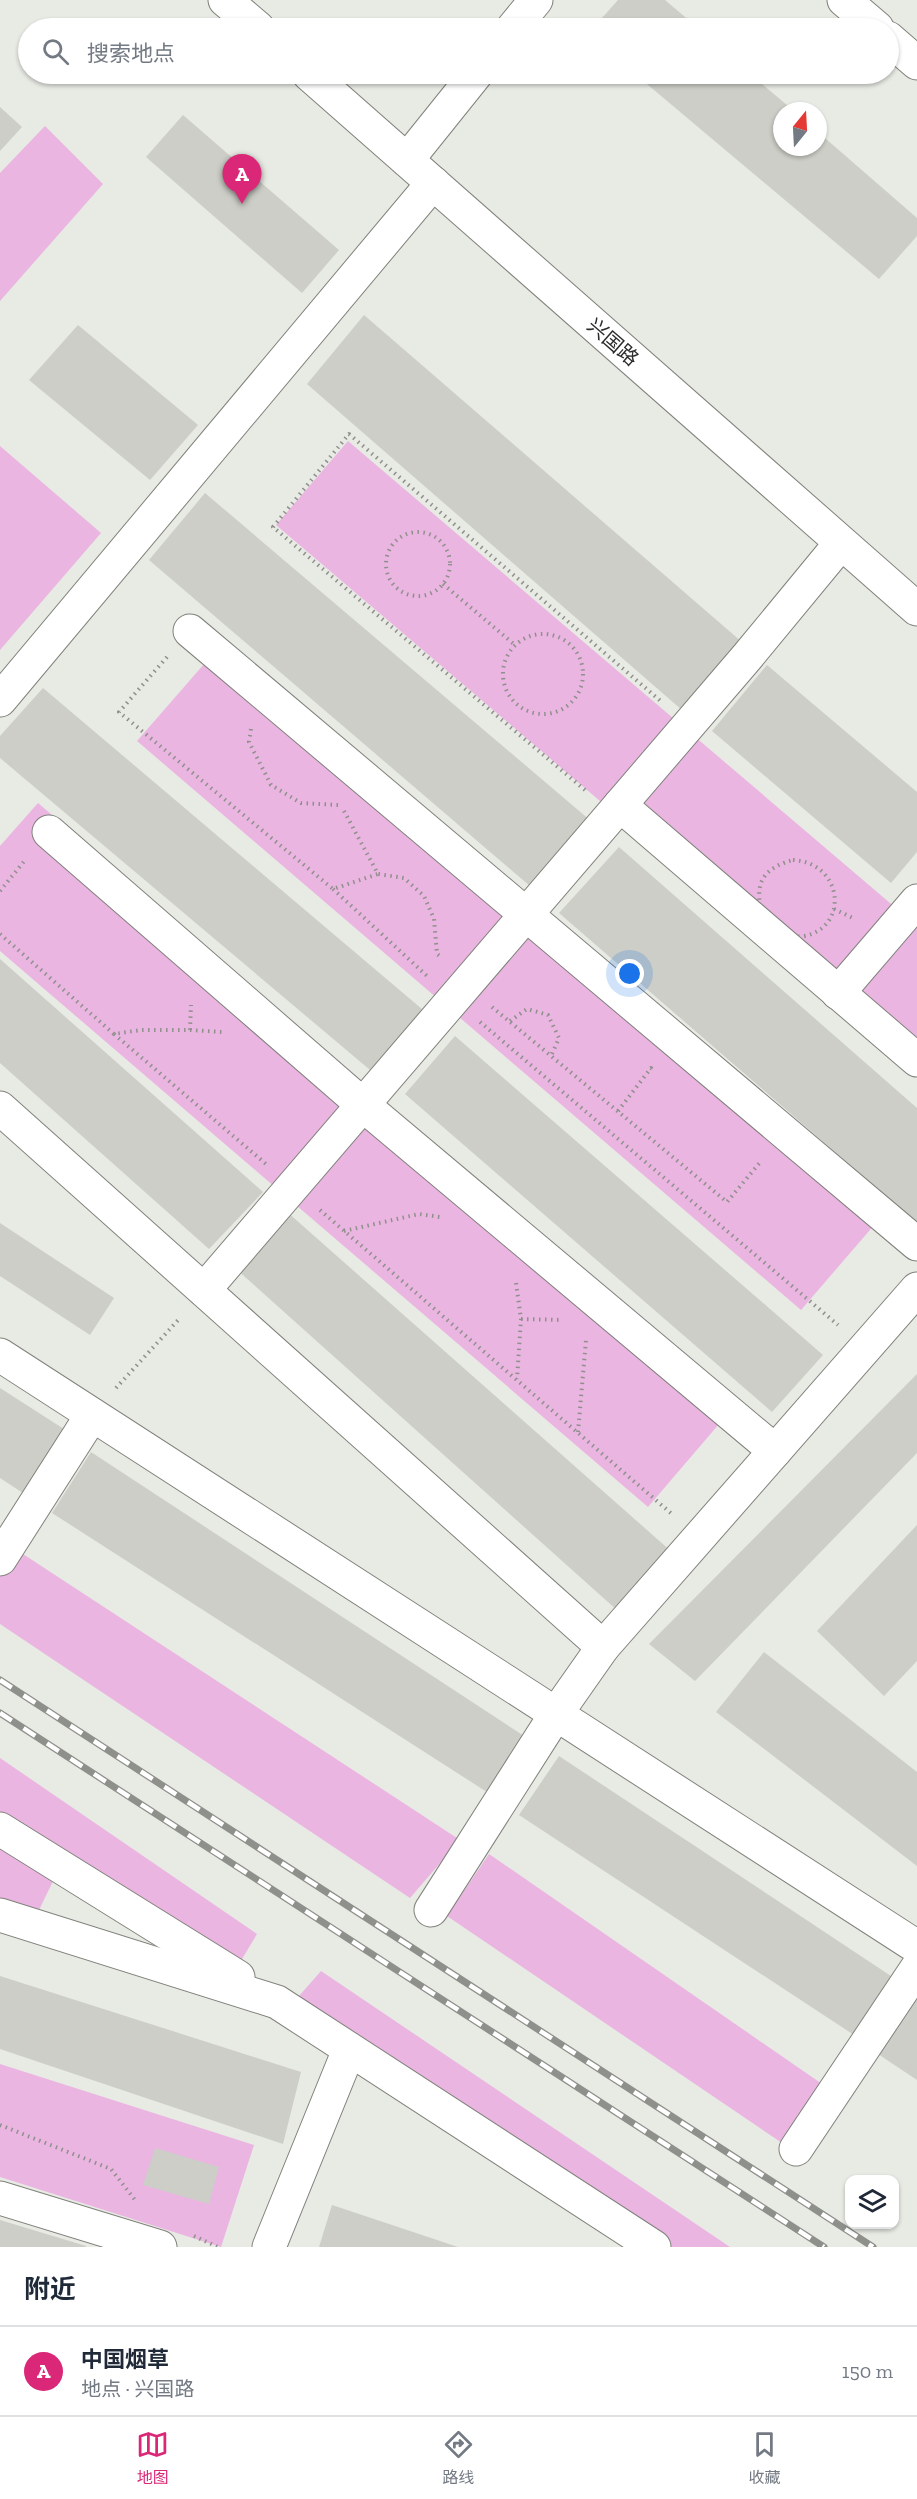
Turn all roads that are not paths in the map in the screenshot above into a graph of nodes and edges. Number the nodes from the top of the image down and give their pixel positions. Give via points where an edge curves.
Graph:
1 (225, 0) edge
2 (536, 0) edge
3 (844, 0) edge
4 (246, 18) edge
5 (521, 18) edge
6 (865, 18) edge
7 (899, 47) edge
8 (917, 63) edge
9 (320, 84) edge
10 (468, 84) edge
11 (406, 160) junction
12 (433, 183) junction
13 (841, 543) junction
14 (917, 609) edge
15 (190, 631) road end
16 (0, 700) edge
17 (616, 809) junction
18 (49, 832) dead end
19 (917, 901) edge
20 (525, 915) junction
21 (838, 993) junction
22 (917, 1060) edge
23 (363, 1105) junction
24 (0, 1108) edge
25 (917, 1244) edge
26 (917, 1288) edge
27 (204, 1290) junction
28 (0, 1355) edge
29 (92, 1415) junction
30 (775, 1451) junction
31 (0, 1559) edge
32 (603, 1647) junction
33 (556, 1714) junction
34 (0, 1829) edge
35 (431, 1910) dead end
36 (0, 1915) edge
37 (917, 1947) edge
38 (917, 1968) edge
39 (278, 2002) junction
40 (349, 2050) junction
41 (796, 2149) dead end
42 (0, 2198) edge
43 (173, 2240) edge
44 (269, 2247) edge
45 (654, 2247) edge

1 - 4 street
2 - 5 street
3 - 6 street
7 - 8 street
9 - 11 street, 兴国路
10 - 11 street
11 - 12 street, 兴国路
12 - 13 street, 兴国路
12 - 16 street
13 - 14 street, 兴国路
13 - 17 street
15 - 20 street
17 - 20 street
17 - 21 street
18 - 23 street
19 - 21 street
20 - 23 street
20 - 25 street
21 - 22 street
23 - 27 street
23 - 30 street
24 - 27 street
26 - 30 street
27 - 32 street
28 - 29 street
29 - 31 street
29 - 33 street
30 - 32 street
32 - 33 street
33 - 35 street
33 - 37 street
34 - 39 street
36 - 39 street
38 - 41 street
39 - 40 street
40 - 44 street
40 - 45 street
42 - 43 street

